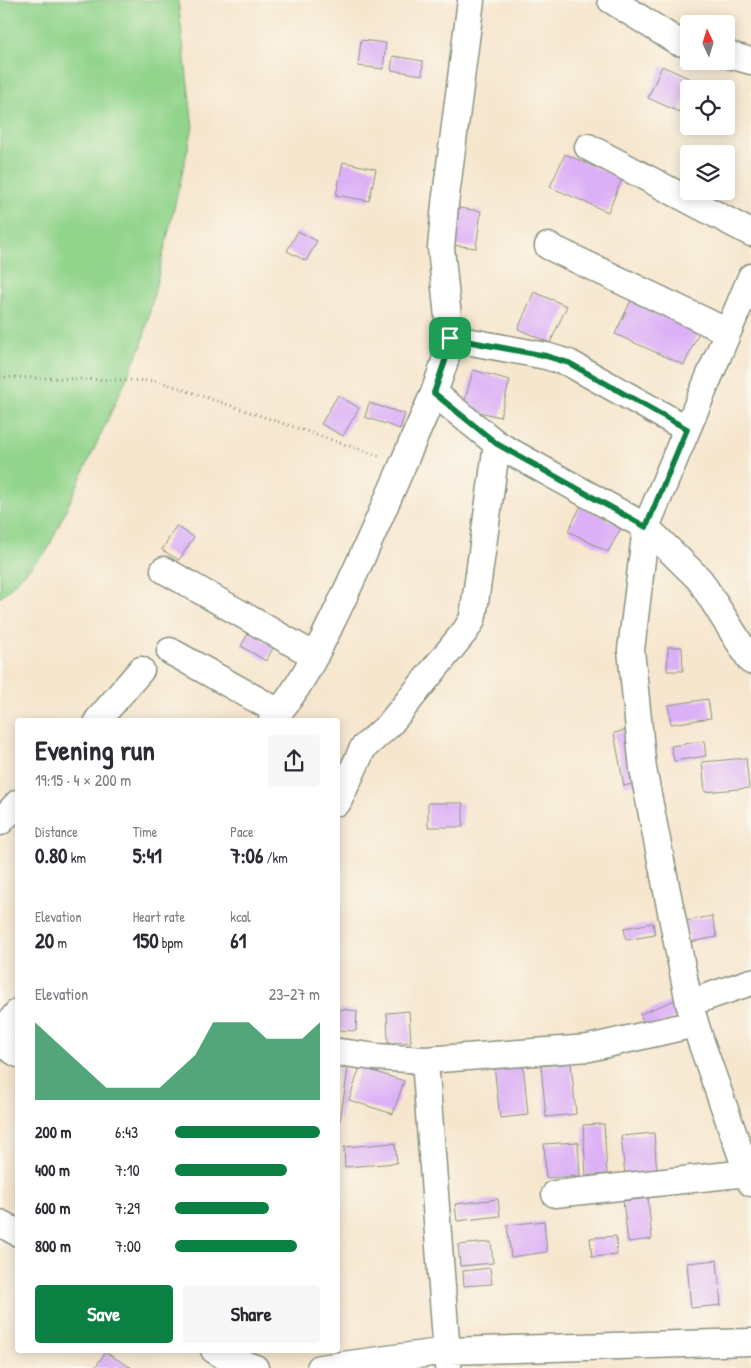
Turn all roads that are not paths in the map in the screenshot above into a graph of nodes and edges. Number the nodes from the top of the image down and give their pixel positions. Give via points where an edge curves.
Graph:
1 (471, 0) edge
2 (611, 0) edge
3 (680, 42) edge
4 (735, 57) edge
5 (751, 61) edge
6 (588, 147) dead end
7 (751, 233) edge
8 (548, 246) dead end
9 (751, 276) edge
10 (728, 332) junction
11 (450, 338) junction
12 (434, 393) junction
13 (687, 429) junction
14 (497, 444) junction
15 (646, 527) junction
16 (164, 570) dead end
17 (170, 651) dead end
18 (315, 656) junction
19 (751, 661) edge
20 (141, 670) dead end
21 (275, 716) edge
22 (100, 718) edge
23 (340, 798) edge
24 (15, 807) edge
25 (0, 822) edge
26 (751, 982) edge
27 (692, 1013) junction
28 (15, 1016) edge
29 (0, 1034) edge
30 (0, 1043) edge
31 (15, 1052) edge
32 (340, 1052) edge
33 (425, 1060) junction
34 (749, 1178) edge
35 (555, 1194) dead end
36 (0, 1223) edge
37 (15, 1231) edge
38 (751, 1342) edge
39 (219, 1353) edge
40 (255, 1353) edge
41 (447, 1359) edge
42 (255, 1368) edge
43 (320, 1368) edge

1 - 11 street via 441,248
2 - 3 street
4 - 5 street
6 - 7 street
8 - 10 street
9 - 10 street
10 - 13 street
11 - 12 street
11 - 13 street via 563,361
12 - 14 street
12 - 18 street via 351,583
13 - 15 street
14 - 15 street
14 - 23 street via 472,620 389,725 363,748
15 - 19 street via 700,580
15 - 27 street via 631,650 643,769
16 - 18 street
17 - 21 street
18 - 21 street
20 - 22 street
24 - 25 street
26 - 27 street
27 - 33 street via 589,1048
27 - 34 street
28 - 29 street
30 - 31 street
32 - 33 street
33 - 41 street
34 - 35 street
36 - 37 street
38 - 41 street
39 - 42 street
40 - 42 street
41 - 43 street

